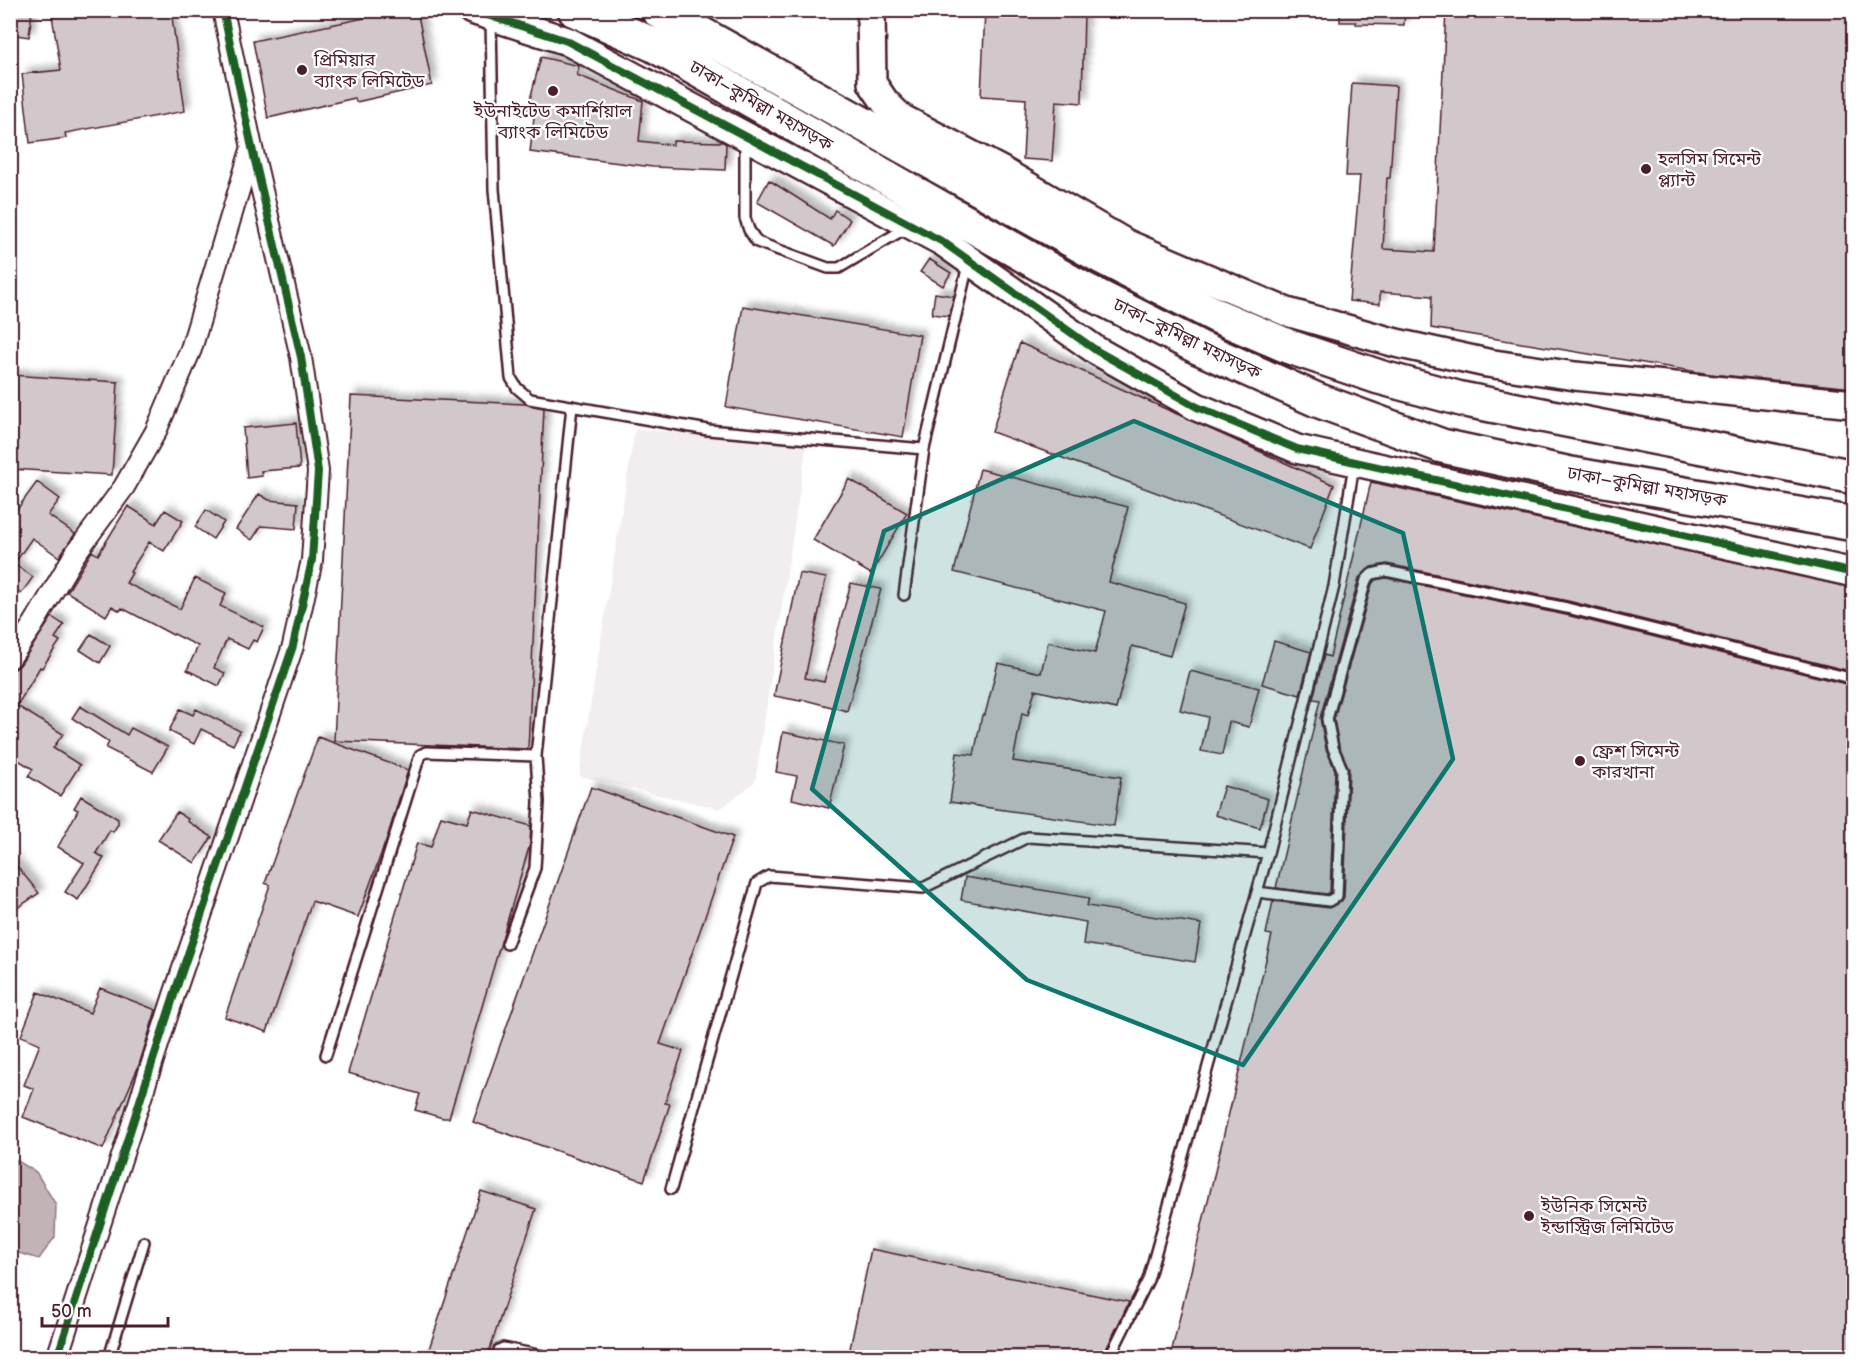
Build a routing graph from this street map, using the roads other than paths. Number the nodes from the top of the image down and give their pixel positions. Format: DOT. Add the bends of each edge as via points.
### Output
graph roads {
  1 [pos="223,10"];
  2 [pos="575,10"];
  3 [pos="658,10"];
  4 [pos="871,10"];
  5 [pos="481,13"];
  6 [pos="745,136"];
  7 [pos="252,147"];
  8 [pos="911,225"];
  9 [pos="969,261"];
  10 [pos="1854,404"];
  11 [pos="572,406"];
  12 [pos="924,449"];
  13 [pos="1354,462"];
  14 [pos="1854,477"];
  15 [pos="1854,524"];
  16 [pos="1854,573"];
  17 [pos="904,595"];
  18 [pos="10,658"];
  19 [pos="1854,679"];
  20 [pos="536,756"];
  21 [pos="1268,854"];
  22 [pos="1257,891"];
  23 [pos="507,944"];
  24 [pos="326,1054"];
  25 [pos="671,1189"];
  26 [pos="144,1242"];
  27 [pos="57,1358"];
  28 [pos="109,1358"];
  29 [pos="497,1358"];
  30 [pos="554,1358"];
  31 [pos="1109,1358"];
  1 -- 7 [label="street"];
  2 -- 15 [label="highway, ঢাকা–কুমিল্লা মহাসড়ক" via="654,45 1085,290 1200,348 1317,400 1442,446 1571,474"];
  3 -- 14 [label="highway, ঢাকা–কুমিল্লা মহাসড়ক" via="1102,257 1217,316 1290,347 1461,399"];
  4 -- 10 [label="street" via="872,82 901,118 1127,244 1287,312 1396,344 1487,363 1575,376"];
  5 -- 6 [label="street" via="567,41"];
  5 -- 11 [label="lane" via="511,378 530,399"];
  6 -- 8 [label="street"];
  6 -- 8 [label="lane" via="745,218 757,242 828,268 839,268"];
  7 -- 18 [label="street" via="191,349 156,431 124,487 75,554"];
  7 -- 27 [label="street" via="301,357 318,471 312,560 293,646 175,992"];
  8 -- 9 [label="street"];
  9 -- 12 [label="lane"];
  9 -- 13 [label="street" via="1097,351 1197,407 1297,449"];
  11 -- 12 [label="lane" via="708,430"];
  11 -- 20 [label="lane"];
  12 -- 17 [label="lane"];
  13 -- 16 [label="street"];
  13 -- 21 [label="lane" via="1334,586"];
  19 -- 22 [label="lane" via="1567,608 1386,571 1372,574 1366,580 1327,719 1342,769 1337,896 1329,901"];
  20 -- 23 [label="lane" via="539,802 535,868"];
  20 -- 24 [label="lane" via="426,752 420,755"];
  21 -- 22 [label="lane"];
  21 -- 25 [label="lane" via="1028,837 923,888 769,876 757,883"];
  22 -- 31 [label="lane" via="1148,1280"];
  26 -- 28 [label="lane"];
  29 -- 30 [label="lane" via="503,1348"];
}
